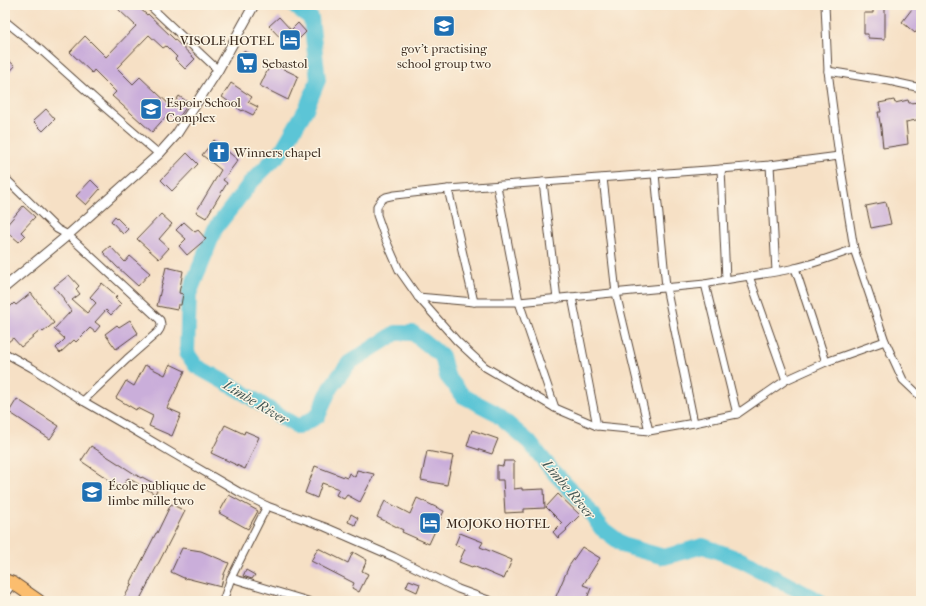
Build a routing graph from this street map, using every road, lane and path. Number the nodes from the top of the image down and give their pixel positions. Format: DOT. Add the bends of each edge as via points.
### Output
graph roads {
  1 [pos="149,5"];
  2 [pos="254,5"];
  3 [pos="826,5"];
  4 [pos="5,21"];
  5 [pos="218,70"];
  6 [pos="828,71"];
  7 [pos="921,88"];
  8 [pos="159,154"];
  9 [pos="839,156"];
  10 [pos="770,165"];
  11 [pos="721,169"];
  12 [pos="656,174"];
  13 [pos="5,178"];
  14 [pos="603,178"];
  15 [pos="543,182"];
  16 [pos="497,186"];
  17 [pos="448,189"];
  18 [pos="68,235"];
  19 [pos="854,249"];
  20 [pos="795,268"];
  21 [pos="776,271"];
  22 [pos="749,276"];
  23 [pos="726,279"];
  24 [pos="705,284"];
  25 [pos="666,287"];
  26 [pos="5,288"];
  27 [pos="616,293"];
  28 [pos="418,297"];
  29 [pos="572,297"];
  30 [pos="557,299"];
  31 [pos="474,302"];
  32 [pos="519,302"];
  33 [pos="885,341"];
  34 [pos="5,353"];
  35 [pos="826,362"];
  36 [pos="786,380"];
  37 [pos="921,397"];
  38 [pos="83,401"];
  39 [pos="555,408"];
  40 [pos="737,414"];
  41 [pos="694,424"];
  42 [pos="597,426"];
  43 [pos="649,431"];
  44 [pos="266,506"];
  45 [pos="231,578"];
  46 [pos="9,582"];
  47 [pos="5,594"];
  48 [pos="39,601"];
  49 [pos="223,601"];
  50 [pos="308,601"];
  51 [pos="491,601"];
  1 -- 5 [label="street"];
  2 -- 5 [label="street"];
  3 -- 6 [label="street"];
  4 -- 8 [label="street"];
  5 -- 8 [label="street" via="176,135"];
  6 -- 7 [label="street"];
  6 -- 9 [label="street"];
  8 -- 18 [label="street"];
  9 -- 10 [label="street"];
  9 -- 19 [label="street"];
  10 -- 11 [label="street"];
  10 -- 21 [label="street"];
  11 -- 12 [label="street"];
  11 -- 23 [label="street"];
  12 -- 14 [label="street"];
  12 -- 25 [label="street"];
  13 -- 18 [label="street" via="57,229"];
  14 -- 15 [label="street"];
  14 -- 27 [label="street"];
  15 -- 16 [label="street"];
  15 -- 30 [label="street"];
  16 -- 17 [label="street"];
  16 -- 32 [label="street"];
  17 -- 28 [label="street" via="386,197 377,206 385,238 399,270"];
  17 -- 31 [label="street"];
  18 -- 26 [label="street"];
  18 -- 38 [label="street" via="160,320 162,325 158,332"];
  19 -- 20 [label="street"];
  19 -- 33 [label="street"];
  20 -- 21 [label="street"];
  20 -- 35 [label="street"];
  21 -- 22 [label="street"];
  22 -- 23 [label="street"];
  22 -- 36 [label="street"];
  23 -- 24 [label="street"];
  24 -- 25 [label="street"];
  24 -- 40 [label="street"];
  25 -- 27 [label="street"];
  25 -- 41 [label="street"];
  27 -- 29 [label="street"];
  27 -- 43 [label="street"];
  28 -- 31 [label="street"];
  28 -- 39 [label="street" via="457,341 485,367"];
  29 -- 30 [label="street"];
  29 -- 42 [label="street"];
  30 -- 32 [label="street"];
  31 -- 32 [label="street"];
  32 -- 39 [label="street"];
  33 -- 35 [label="street"];
  33 -- 37 [label="street" via="903,380"];
  34 -- 38 [label="street"];
  35 -- 36 [label="street"];
  36 -- 40 [label="street"];
  38 -- 44 [label="street"];
  39 -- 42 [label="street"];
  40 -- 41 [label="street"];
  41 -- 43 [label="street"];
  42 -- 43 [label="street"];
  44 -- 45 [label="street"];
  44 -- 51 [label="street" via="325,527 458,589"];
  45 -- 49 [label="street"];
  45 -- 50 [label="street"];
  46 -- 47 [label="street"];
  46 -- 48 [label="highway"];
}
